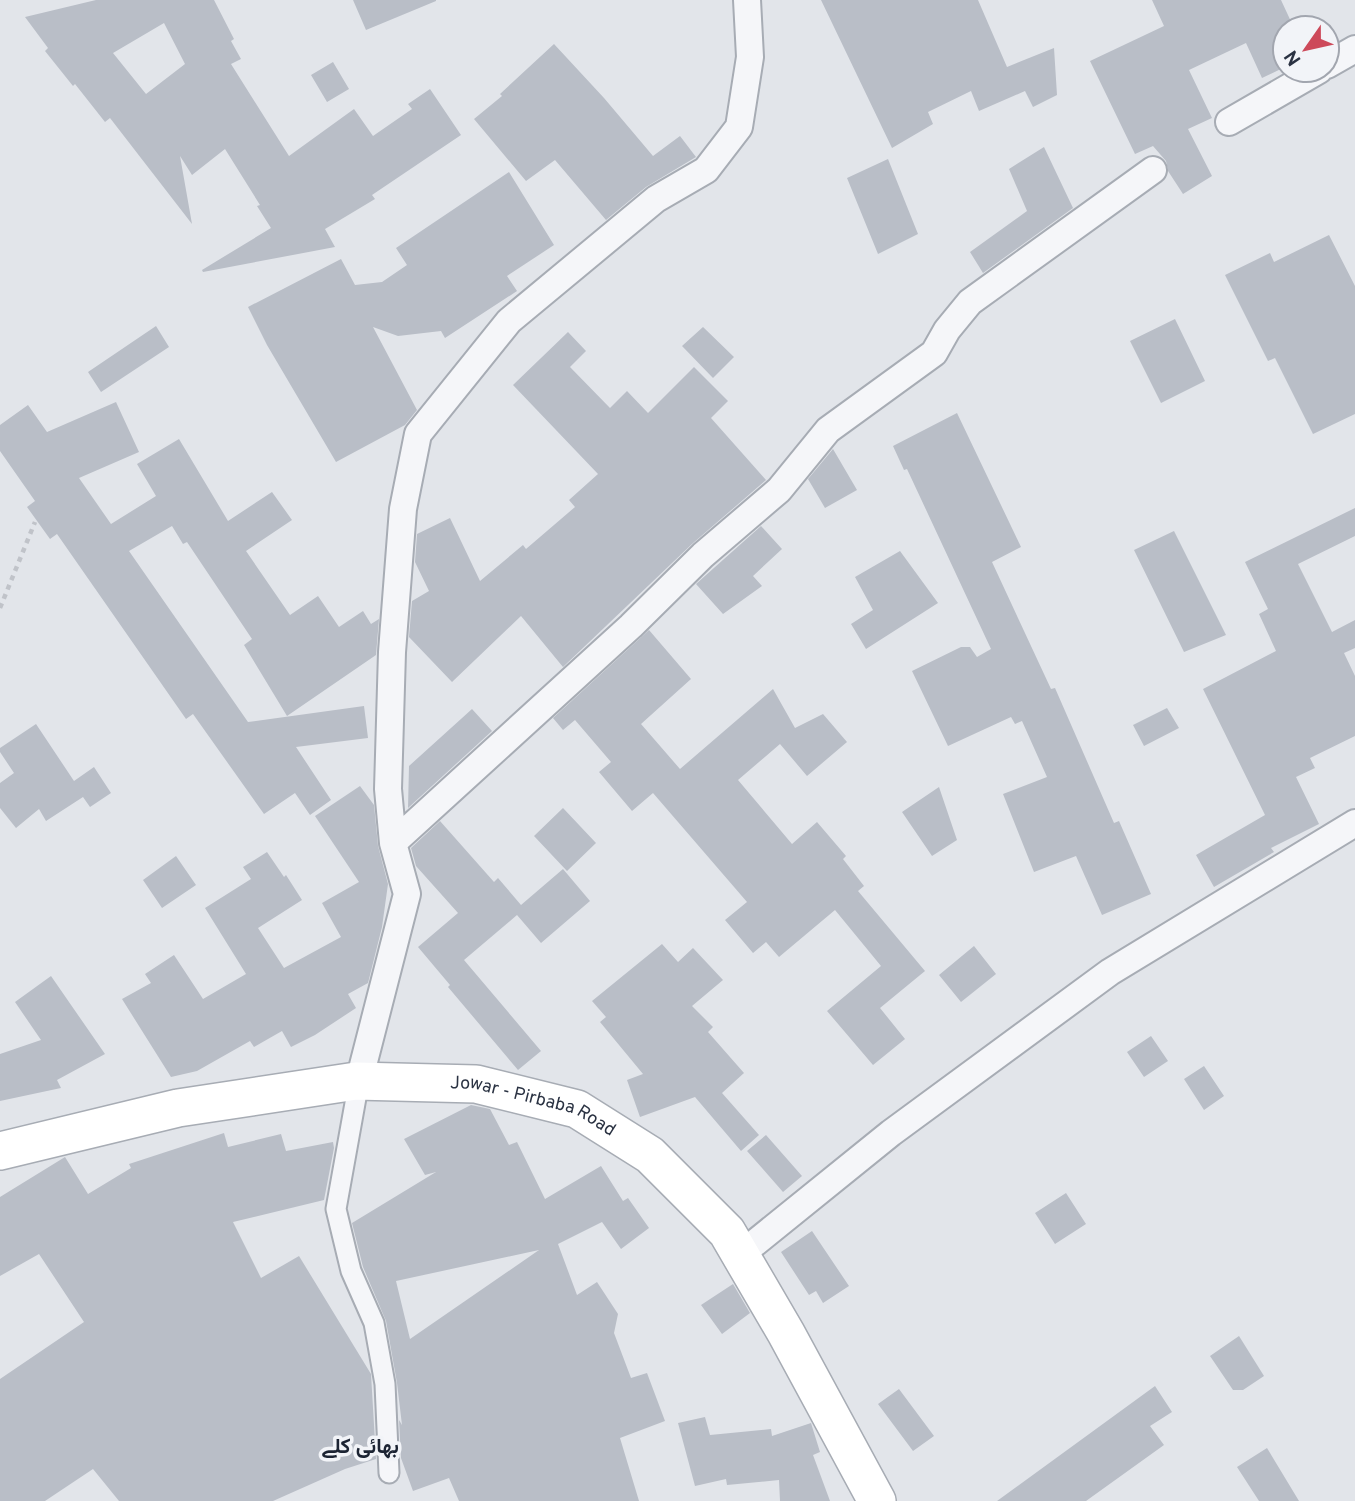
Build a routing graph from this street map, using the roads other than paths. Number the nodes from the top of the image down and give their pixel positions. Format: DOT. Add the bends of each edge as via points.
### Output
graph roads {
  1 [pos="747,0"];
  2 [pos="1295,84"];
  3 [pos="1229,122"];
  4 [pos="1153,170"];
  5 [pos="1355,823"];
  6 [pos="393,843"];
  7 [pos="359,1081"];
  8 [pos="0,1151"];
  9 [pos="740,1255"];
  10 [pos="388,1473"];
  11 [pos="877,1501"];
  1 -- 6 [label="street" via="750,57 739,127 706,170 656,199 509,321 418,434 403,509 392,652 388,789"];
  2 -- 3 [label="street"];
  4 -- 6 [label="street" via="970,302 934,353 828,430 779,490"];
  5 -- 9 [label="street" via="1110,972 891,1133"];
  6 -- 7 [label="street" via="407,894"];
  7 -- 8 [label="main road, Jowar - Pirbaba Road" via="178,1108"];
  7 -- 9 [label="main road, Jowar - Pirbaba Road" via="476,1084 577,1109 650,1155 727,1232"];
  7 -- 10 [label="street" via="337,1209 351,1271 374,1323 385,1384"];
  9 -- 11 [label="main road, Jowar - Pirbaba Road"];
}
